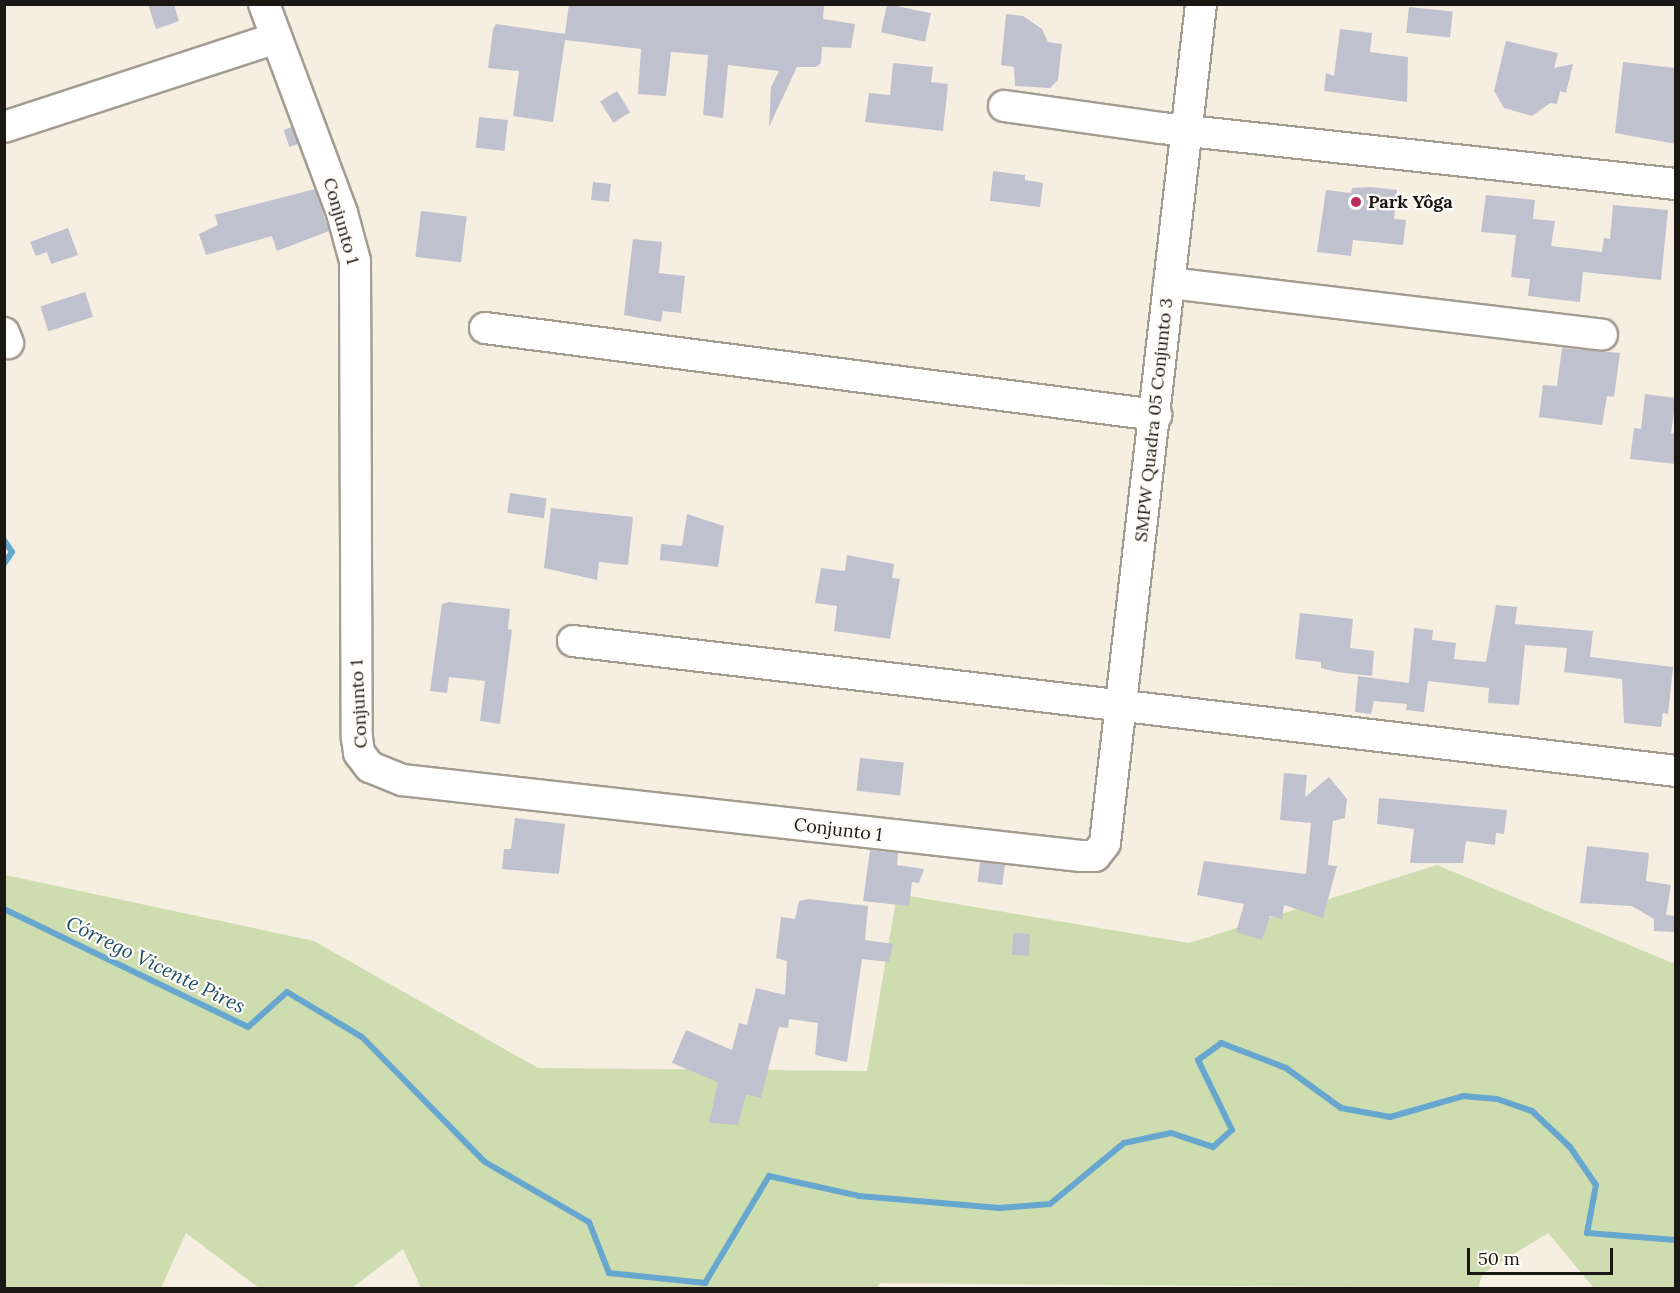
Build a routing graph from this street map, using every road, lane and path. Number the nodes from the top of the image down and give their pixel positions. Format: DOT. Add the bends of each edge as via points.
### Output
graph roads {
  1 [pos="264,4"];
  2 [pos="1201,4"];
  3 [pos="276,38"];
  4 [pos="1004,106"];
  5 [pos="4,127"];
  6 [pos="1186,128"];
  7 [pos="1676,184"];
  8 [pos="1169,283"];
  9 [pos="485,328"];
  10 [pos="1602,335"];
  11 [pos="1156,415"];
  12 [pos="573,641"];
  13 [pos="1119,705"];
  14 [pos="1676,771"];
  15 [pos="1106,835"];
  1 -- 3 [label="street, Conjunto 1"];
  2 -- 6 [label="street, SMPW Quadra 05 Conjunto 3"];
  3 -- 5 [label="street"];
  3 -- 15 [label="street, Conjunto 1" via="342,213 355,261 357,738 359,753 370,767 402,780 1081,856 1099,853"];
  4 -- 6 [label="street"];
  6 -- 7 [label="street"];
  6 -- 8 [label="street, SMPW Quadra 05 Conjunto 3"];
  8 -- 10 [label="street"];
  8 -- 11 [label="street, SMPW Quadra 05 Conjunto 3"];
  9 -- 11 [label="street"];
  11 -- 13 [label="street, SMPW Quadra 05 Conjunto 3"];
  12 -- 13 [label="street"];
  13 -- 14 [label="street"];
  13 -- 15 [label="street, SMPW Quadra 05 Conjunto 3"];
}
